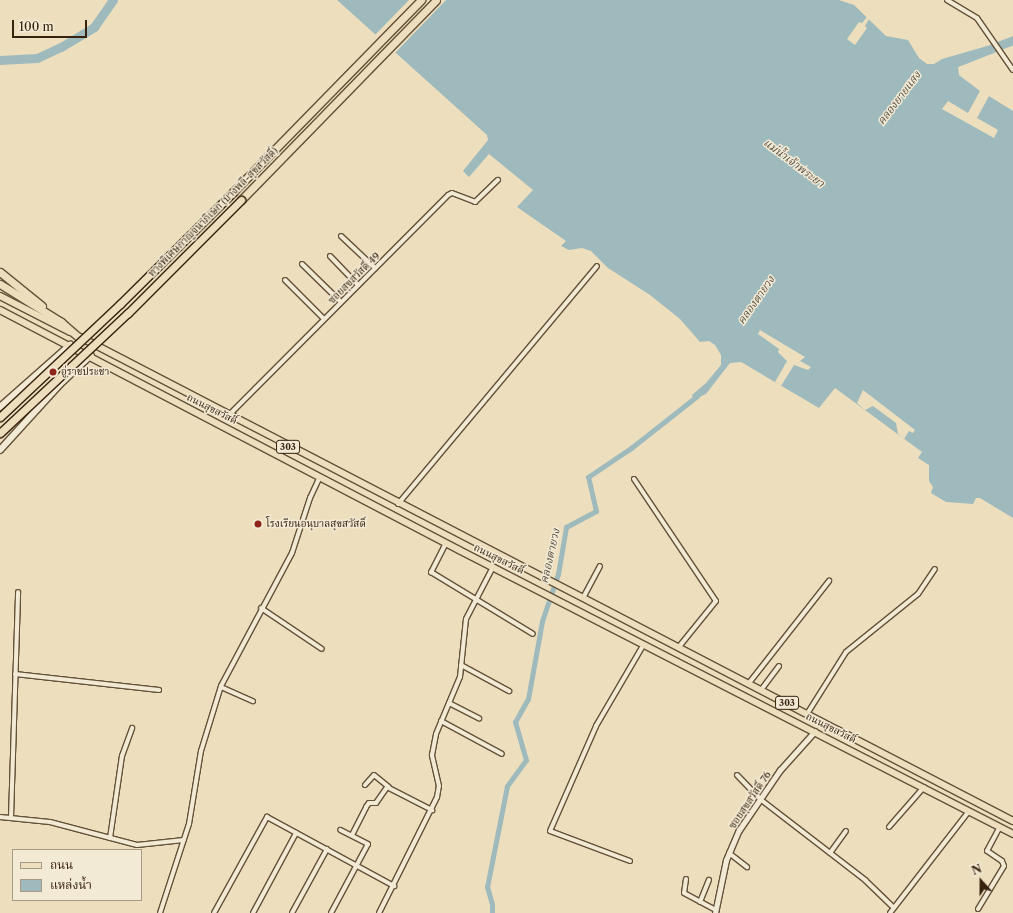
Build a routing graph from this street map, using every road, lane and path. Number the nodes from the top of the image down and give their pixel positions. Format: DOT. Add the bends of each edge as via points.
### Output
graph roads {
  1 [pos="421,0"];
  2 [pos="436,0"];
  3 [pos="947,0"];
  4 [pos="1013,70"];
  5 [pos="498,180"];
  6 [pos="341,236"];
  7 [pos="330,256"];
  8 [pos="302,264"];
  9 [pos="597,266"];
  10 [pos="375,268"];
  11 [pos="0,272"];
  12 [pos="285,280"];
  13 [pos="0,284"];
  14 [pos="358,285"];
  15 [pos="0,296"];
  16 [pos="341,302"];
  17 [pos="0,310"];
  18 [pos="324,319"];
  19 [pos="61,322"];
  20 [pos="78,336"];
  21 [pos="70,345"];
  22 [pos="91,355"];
  23 [pos="0,407"];
  24 [pos="228,415"];
  25 [pos="0,417"];
  26 [pos="0,433"];
  27 [pos="0,450"];
  28 [pos="320,477"];
  29 [pos="634,479"];
  30 [pos="398,504"];
  31 [pos="446,543"];
  32 [pos="499,556"];
  33 [pos="600,566"];
  34 [pos="493,567"];
  35 [pos="935,569"];
  36 [pos="830,580"];
  37 [pos="18,592"];
  38 [pos="582,598"];
  39 [pos="476,600"];
  40 [pos="261,608"];
  41 [pos="533,634"];
  42 [pos="644,644"];
  43 [pos="322,648"];
  44 [pos="678,648"];
  45 [pos="462,665"];
  46 [pos="779,666"];
  47 [pos="15,674"];
  48 [pos="749,683"];
  49 [pos="221,687"];
  50 [pos="159,690"];
  51 [pos="761,690"];
  52 [pos="509,692"];
  53 [pos="253,701"];
  54 [pos="449,703"];
  55 [pos="807,714"];
  56 [pos="478,718"];
  57 [pos="441,721"];
  58 [pos="132,728"];
  59 [pos="815,731"];
  60 [pos="502,754"];
  61 [pos="737,775"];
  62 [pos="365,785"];
  63 [pos="924,787"];
  64 [pos="389,788"];
  65 [pos="760,799"];
  66 [pos="432,810"];
  67 [pos="969,811"];
  68 [pos="0,817"];
  69 [pos="11,818"];
  70 [pos="1013,821"];
  71 [pos="889,827"];
  72 [pos="1000,827"];
  73 [pos="340,830"];
  74 [pos="846,831"];
  75 [pos="296,833"];
  76 [pos="1013,834"];
  77 [pos="352,835"];
  78 [pos="110,838"];
  79 [pos="184,840"];
  80 [pos="327,849"];
  81 [pos="729,853"];
  82 [pos="830,853"];
  83 [pos="630,861"];
  84 [pos="357,865"];
  85 [pos="747,867"];
  86 [pos="686,879"];
  87 [pos="709,880"];
  88 [pos="394,886"];
  89 [pos="700,902"];
  90 [pos="894,908"];
  91 [pos="978,909"];
  92 [pos="716,911"];
  93 [pos="160,913"];
  94 [pos="214,913"];
  95 [pos="253,913"];
  96 [pos="292,913"];
  97 [pos="331,913"];
  98 [pos="379,913"];
  99 [pos="890,913"];
  1 -- 25 [label="highway, ทางพิเศษกาญจนาภิเษก (บางพลี-สุขสวัสดิ์), bridge" via="205,220"];
  2 -- 26 [label="highway, ทางพิเศษกาญจนาภิเษก (บางพลี-สุขสวัสดิ์), bridge" via="134,307"];
  3 -- 4 [label="street" via="977,18"];
  5 -- 10 [label="street, ซอยสุขสวัสดิ์ 49" via="475,202 452,193 448,195"];
  6 -- 10 [label="street"];
  7 -- 14 [label="street"];
  8 -- 16 [label="street"];
  9 -- 30 [label="street"];
  10 -- 14 [label="street, ซอยสุขสวัสดิ์ 49"];
  11 -- 19 [label="highway"];
  12 -- 18 [label="street"];
  13 -- 19 [label="highway"];
  14 -- 16 [label="street, ซอยสุขสวัสดิ์ 49"];
  15 -- 20 [label="main road, ถนนสุขสวัสดิ์ / 303"];
  16 -- 18 [label="street, ซอยสุขสวัสดิ์ 49"];
  17 -- 21 [label="main road, ถนนสุขสวัสดิ์ / 303"];
  18 -- 24 [label="street, ซอยสุขสวัสดิ์ 49"];
  19 -- 20 [label="highway"];
  20 -- 21 [label="main road"];
  20 -- 24 [label="main road, ถนนสุขสวัสดิ์ / 303"];
  21 -- 22 [label="main road, ถนนสุขสวัสดิ์ / 303"];
  21 -- 23 [label="main road"];
  22 -- 27 [label="main road" via="60,384"];
  22 -- 28 [label="main road, ถนนสุขสวัสดิ์ / 303"];
  24 -- 30 [label="main road, ถนนสุขสวัสดิ์ / 303"];
  28 -- 31 [label="main road, ถนนสุขสวัสดิ์ / 303"];
  28 -- 40 [label="street" via="310,498 292,553"];
  29 -- 44 [label="street" via="716,601"];
  30 -- 32 [label="main road, ถนนสุขสวัสดิ์ / 303"];
  31 -- 34 [label="main road, ถนนสุขสวัสดิ์ / 303"];
  31 -- 39 [label="street" via="431,572"];
  32 -- 34 [label="main road"];
  32 -- 38 [label="main road, ถนนสุขสวัสดิ์ / 303"];
  33 -- 38 [label="street"];
  34 -- 39 [label="street"];
  34 -- 42 [label="main road, ถนนสุขสวัสดิ์ / 303"];
  35 -- 55 [label="street" via="918,594 846,652"];
  36 -- 48 [label="street"];
  37 -- 47 [label="street"];
  38 -- 44 [label="main road, ถนนสุขสวัสดิ์ / 303"];
  39 -- 41 [label="street"];
  39 -- 45 [label="street" via="464,624"];
  40 -- 43 [label="street"];
  40 -- 49 [label="street"];
  42 -- 59 [label="main road, ถนนสุขสวัสดิ์ / 303"];
  42 -- 83 [label="street" via="596,726 550,831"];
  44 -- 48 [label="main road, ถนนสุขสวัสดิ์ / 303"];
  45 -- 52 [label="street"];
  45 -- 54 [label="street"];
  46 -- 51 [label="street"];
  47 -- 50 [label="street"];
  47 -- 69 [label="street"];
  48 -- 51 [label="main road, ถนนสุขสวัสดิ์ / 303"];
  49 -- 53 [label="street"];
  49 -- 79 [label="street" via="201,751"];
  51 -- 55 [label="main road, ถนนสุขสวัสดิ์ / 303"];
  54 -- 56 [label="street"];
  54 -- 57 [label="street"];
  55 -- 70 [label="main road, ถนนสุขสวัสดิ์ / 303"];
  57 -- 60 [label="street"];
  57 -- 66 [label="street" via="433,745 433,763 440,786"];
  58 -- 78 [label="street" via="122,756"];
  59 -- 63 [label="main road, ถนนสุขสวัสดิ์ / 303"];
  59 -- 65 [label="street, ซอยสุขสวัสดิ์ 76" via="780,770"];
  61 -- 65 [label="street"];
  62 -- 64 [label="street" via="374,775"];
  63 -- 67 [label="main road, ถนนสุขสวัสดิ์ / 303"];
  63 -- 71 [label="street"];
  64 -- 66 [label="street"];
  64 -- 77 [label="street" via="386,788 376,803 369,803"];
  65 -- 81 [label="street, ซอยสุขสวัสดิ์ 76" via="739,830"];
  65 -- 82 [label="street"];
  66 -- 88 [label="street"];
  67 -- 72 [label="main road, ถนนสุขสวัสดิ์ / 303"];
  67 -- 90 [label="street"];
  68 -- 69 [label="street"];
  69 -- 78 [label="street" via="50,822"];
  72 -- 76 [label="main road, ถนนสุขสวัสดิ์ / 303"];
  72 -- 91 [label="street" via="987,851 1002,861 1004,866"];
  73 -- 77 [label="street"];
  74 -- 82 [label="street"];
  75 -- 80 [label="street"];
  75 -- 94 [label="street" via="267,817"];
  75 -- 95 [label="street"];
  77 -- 84 [label="street" via="368,844"];
  78 -- 79 [label="street" via="137,845"];
  79 -- 93 [label="street"];
  80 -- 84 [label="street"];
  80 -- 96 [label="street"];
  81 -- 85 [label="street"];
  81 -- 92 [label="street, ซอยสุขสวัสดิ์ 76"];
  82 -- 90 [label="street" via="865,880"];
  84 -- 88 [label="street"];
  84 -- 97 [label="street"];
  86 -- 89 [label="street" via="684,893"];
  87 -- 89 [label="street"];
  88 -- 98 [label="street"];
  89 -- 92 [label="street"];
  90 -- 99 [label="street"];
}
